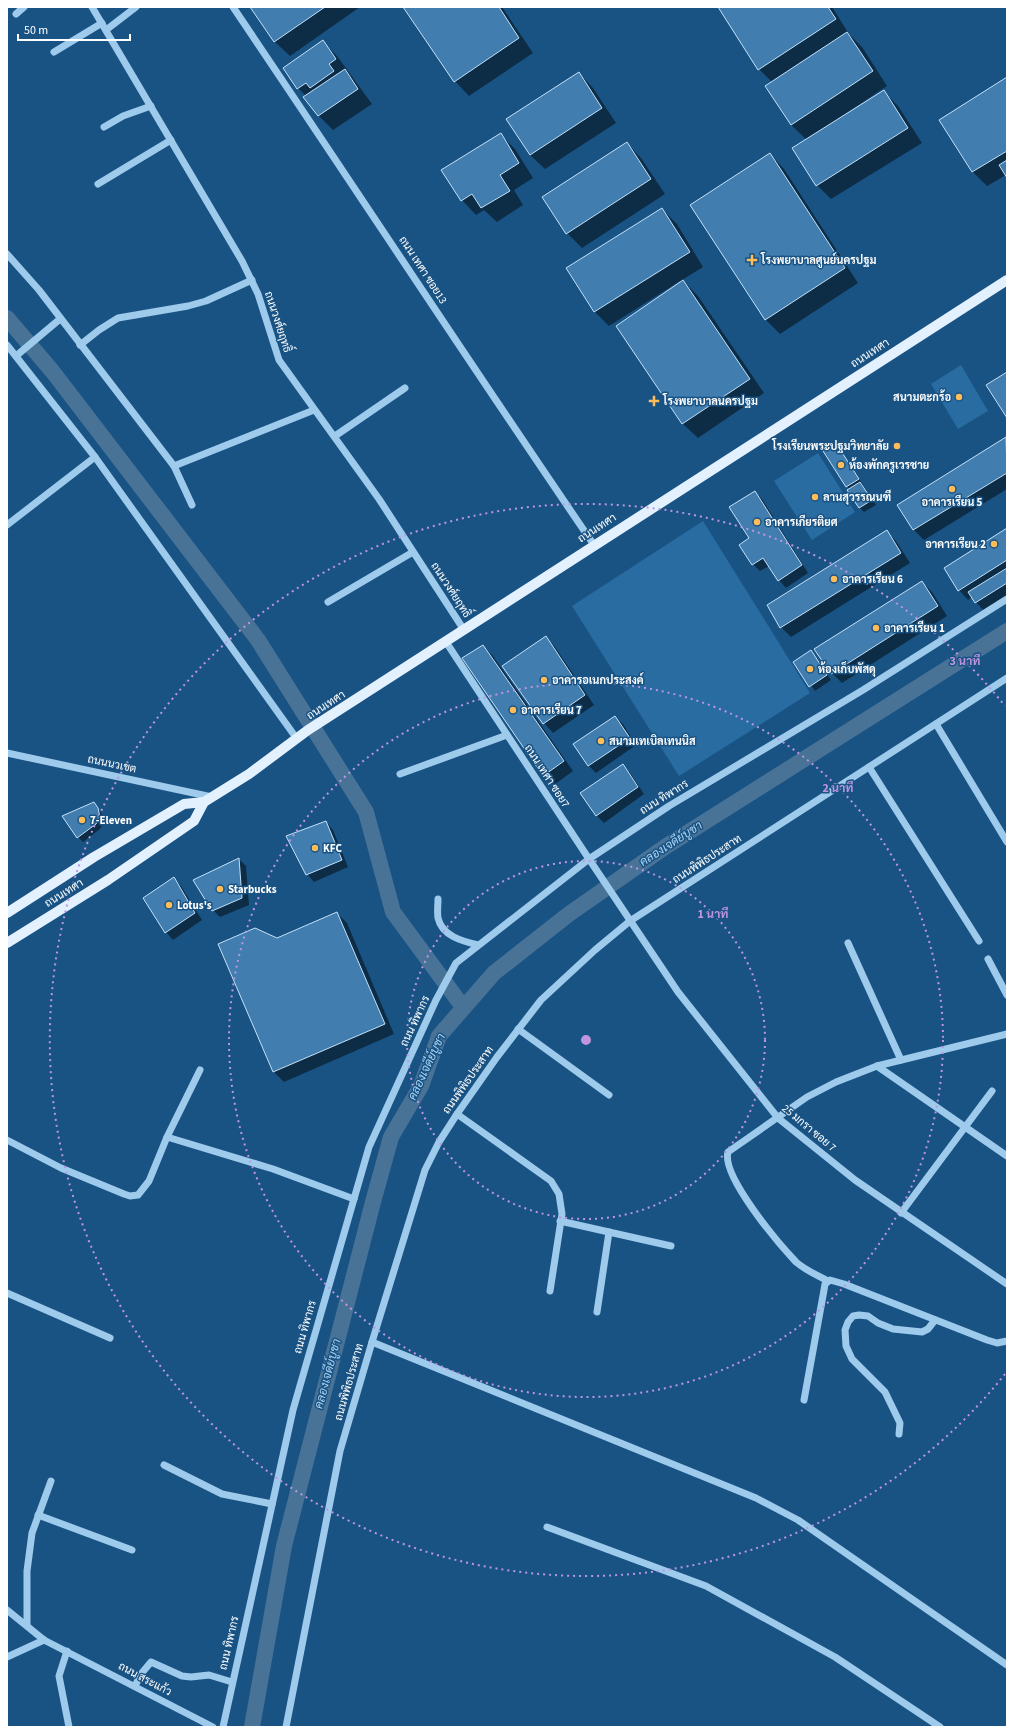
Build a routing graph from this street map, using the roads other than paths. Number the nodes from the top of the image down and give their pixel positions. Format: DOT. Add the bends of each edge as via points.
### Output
graph roads {
  1 [pos="24,7"];
  2 [pos="92,7"];
  3 [pos="136,7"];
  4 [pos="234,7"];
  5 [pos="16,14"];
  6 [pos="102,23"];
  7 [pos="106,30"];
  8 [pos="54,52"];
  9 [pos="151,106"];
  10 [pos="104,127"];
  11 [pos="171,140"];
  12 [pos="98,184"];
  13 [pos="7,254"];
  14 [pos="252,280"];
  15 [pos="1007,280"];
  16 [pos="60,319"];
  17 [pos="80,344"];
  18 [pos="7,345"];
  19 [pos="18,355"];
  20 [pos="406,388"];
  21 [pos="314,410"];
  22 [pos="335,436"];
  23 [pos="95,457"];
  24 [pos="174,466"];
  25 [pos="192,505"];
  26 [pos="7,525"];
  27 [pos="594,545"];
  28 [pos="413,552"];
  29 [pos="1007,599"];
  30 [pos="328,602"];
  31 [pos="464,630"];
  32 [pos="446,642"];
  33 [pos="1007,678"];
  34 [pos="936,724"];
  35 [pos="507,735"];
  36 [pos="297,739"];
  37 [pos="7,753"];
  38 [pos="869,767"];
  39 [pos="400,774"];
  40 [pos="208,800"];
  41 [pos="1007,842"];
  42 [pos="589,859"];
  43 [pos="438,899"];
  44 [pos="7,913"];
  45 [pos="630,921"];
  46 [pos="979,941"];
  47 [pos="7,943"];
  48 [pos="848,943"];
  49 [pos="478,945"];
  50 [pos="988,959"];
  51 [pos="1007,996"];
  52 [pos="518,1029"];
  53 [pos="1007,1034"];
  54 [pos="901,1060"];
  55 [pos="877,1066"];
  56 [pos="200,1070"];
  57 [pos="992,1091"];
  58 [pos="609,1095"];
  59 [pos="457,1114"];
  60 [pos="778,1118"];
  61 [pos="965,1127"];
  62 [pos="166,1137"];
  63 [pos="7,1140"];
  64 [pos="1007,1156"];
  65 [pos="354,1199"];
  66 [pos="901,1213"];
  67 [pos="560,1221"];
  68 [pos="609,1232"];
  69 [pos="672,1246"];
  70 [pos="828,1281"];
  71 [pos="1007,1284"];
  72 [pos="550,1291"];
  73 [pos="7,1293"];
  74 [pos="597,1312"];
  75 [pos="935,1320"];
  76 [pos="110,1338"];
  77 [pos="1007,1341"];
  78 [pos="372,1342"];
  79 [pos="804,1400"];
  80 [pos="899,1434"];
  81 [pos="164,1465"];
  82 [pos="51,1481"];
  83 [pos="272,1504"];
  84 [pos="38,1515"];
  85 [pos="547,1528"];
  86 [pos="132,1550"];
  87 [pos="7,1610"];
  88 [pos="27,1625"];
  89 [pos="44,1640"];
  90 [pos="67,1651"];
  91 [pos="7,1657"];
  92 [pos="1007,1665"];
  93 [pos="232,1682"];
  94 [pos="134,1686"];
  95 [pos="69,1727"];
  96 [pos="213,1727"];
  97 [pos="223,1727"];
  98 [pos="286,1727"];
  99 [pos="940,1727"];
  1 -- 5 [label="street"];
  2 -- 6 [label="street, ถนนวงศ์ยฤทธิ์"];
  3 -- 7 [label="street"];
  4 -- 27 [label="street, ถนน เทศา ซอย13"];
  6 -- 7 [label="street, ถนนวงศ์ยฤทธิ์"];
  6 -- 8 [label="street"];
  7 -- 9 [label="street, ถนนวงศ์ยฤทธิ์"];
  9 -- 10 [label="street" via="123,116"];
  9 -- 11 [label="street, ถนนวงศ์ยฤทธิ์"];
  11 -- 12 [label="street"];
  11 -- 14 [label="street, ถนนวงศ์ยฤทธิ์"];
  13 -- 16 [label="street" via="39,290"];
  14 -- 17 [label="street" via="206,301 118,318"];
  14 -- 21 [label="street, ถนนวงศ์ยฤทธิ์" via="279,360"];
  15 -- 27 [label="main road, ถนนเทศา"];
  16 -- 17 [label="street"];
  16 -- 19 [label="street"];
  17 -- 24 [label="street"];
  18 -- 19 [label="street"];
  19 -- 23 [label="street"];
  20 -- 22 [label="street"];
  21 -- 22 [label="street, ถนนวงศ์ยฤทธิ์"];
  21 -- 24 [label="street"];
  22 -- 28 [label="street, ถนนวงศ์ยฤทธิ์"];
  23 -- 26 [label="street"];
  23 -- 36 [label="street"];
  24 -- 25 [label="street"];
  27 -- 31 [label="main road, ถนนเทศา"];
  28 -- 30 [label="street"];
  28 -- 31 [label="street, ถนนวงศ์ยฤทธิ์"];
  29 -- 42 [label="street, ถนน ทิพากร" via="863,690 669,806"];
  31 -- 32 [label="main road, ถนนเทศา"];
  32 -- 35 [label="street, ถนน เทศา ซอย7"];
  32 -- 36 [label="main road, ถนนเทศา"];
  33 -- 34 [label="street, ถนนพิพิธประสาท"];
  34 -- 38 [label="street, ถนนพิพิธประสาท"];
  34 -- 41 [label="street"];
  35 -- 39 [label="street"];
  35 -- 42 [label="street, ถนน เทศา ซอย7"];
  36 -- 40 [label="main road, ถนนเทศา"];
  37 -- 40 [label="street, ถนนนวเขต"];
  38 -- 45 [label="street, ถนนพิพิธประสาท"];
  38 -- 46 [label="street"];
  40 -- 44 [label="main road, ถนนเทศา" via="184,804 94,857"];
  40 -- 47 [label="main road, ถนนเทศา" via="194,821 108,880"];
  42 -- 45 [label="street, ถนน เทศา ซอย7"];
  42 -- 49 [label="street, ถนน ทิพากร"];
  43 -- 49 [label="street" via="438,917 444,930 460,941"];
  45 -- 52 [label="street, ถนนพิพิธประสาท" via="541,1000"];
  45 -- 60 [label="street, 25 มกรา ซอย 7" via="678,992"];
  48 -- 54 [label="street"];
  49 -- 65 [label="street, ถนน ทิพากร" via="462,957 452,969 436,1000 369,1147"];
  50 -- 51 [label="street"];
  52 -- 58 [label="street"];
  52 -- 59 [label="street, ถนนพิพิธประสาท"];
  53 -- 54 [label="street"];
  54 -- 55 [label="street"];
  55 -- 60 [label="street" via="807,1097"];
  55 -- 61 [label="street"];
  56 -- 62 [label="street"];
  57 -- 61 [label="street"];
  59 -- 67 [label="street" via="551,1181 559,1194 562,1214"];
  59 -- 78 [label="street, ถนนพิพิธประสาท" via="425,1170"];
  60 -- 66 [label="street, 25 มกรา ซอย 7" via="854,1180"];
  60 -- 70 [label="street" via="728,1152 727,1158 746,1201 796,1262"];
  61 -- 64 [label="street"];
  61 -- 66 [label="street"];
  62 -- 63 [label="street" via="149,1181 138,1195 130,1196 61,1168"];
  62 -- 65 [label="street" via="273,1169"];
  65 -- 83 [label="street, ถนน ทิพากร" via="293,1410"];
  66 -- 71 [label="street, 25 มกรา ซอย 7"];
  67 -- 68 [label="street"];
  67 -- 72 [label="street"];
  68 -- 69 [label="street"];
  68 -- 74 [label="street"];
  70 -- 75 [label="street" via="844,1284"];
  70 -- 79 [label="street" via="824,1290"];
  73 -- 76 [label="street"];
  75 -- 77 [label="street" via="988,1340"];
  75 -- 80 [label="street" via="922,1332 893,1329 868,1316 859,1315 853,1316 845,1330 846,1346 852,1359 885,1392 900,1423"];
  78 -- 92 [label="street" via="756,1498 798,1520"];
  78 -- 98 [label="street, ถนนพิพิธประสาท" via="340,1451"];
  81 -- 83 [label="street" via="222,1494"];
  82 -- 84 [label="street"];
  83 -- 93 [label="street, ถนน ทิพากร"];
  84 -- 86 [label="street"];
  84 -- 88 [label="street" via="32,1533 26,1571"];
  85 -- 99 [label="street" via="706,1586 835,1657"];
  87 -- 88 [label="street, ถนน สระแก้ว"];
  88 -- 89 [label="street, ถนน สระแก้ว"];
  89 -- 90 [label="street, ถนน สระแก้ว"];
  89 -- 91 [label="street"];
  90 -- 94 [label="street, ถนน สระแก้ว"];
  90 -- 95 [label="street" via="59,1676"];
  93 -- 94 [label="street" via="209,1675 182,1676 151,1662"];
  93 -- 97 [label="street, ถนน ทิพากร"];
  94 -- 96 [label="street, ถนน สระแก้ว"];
}
